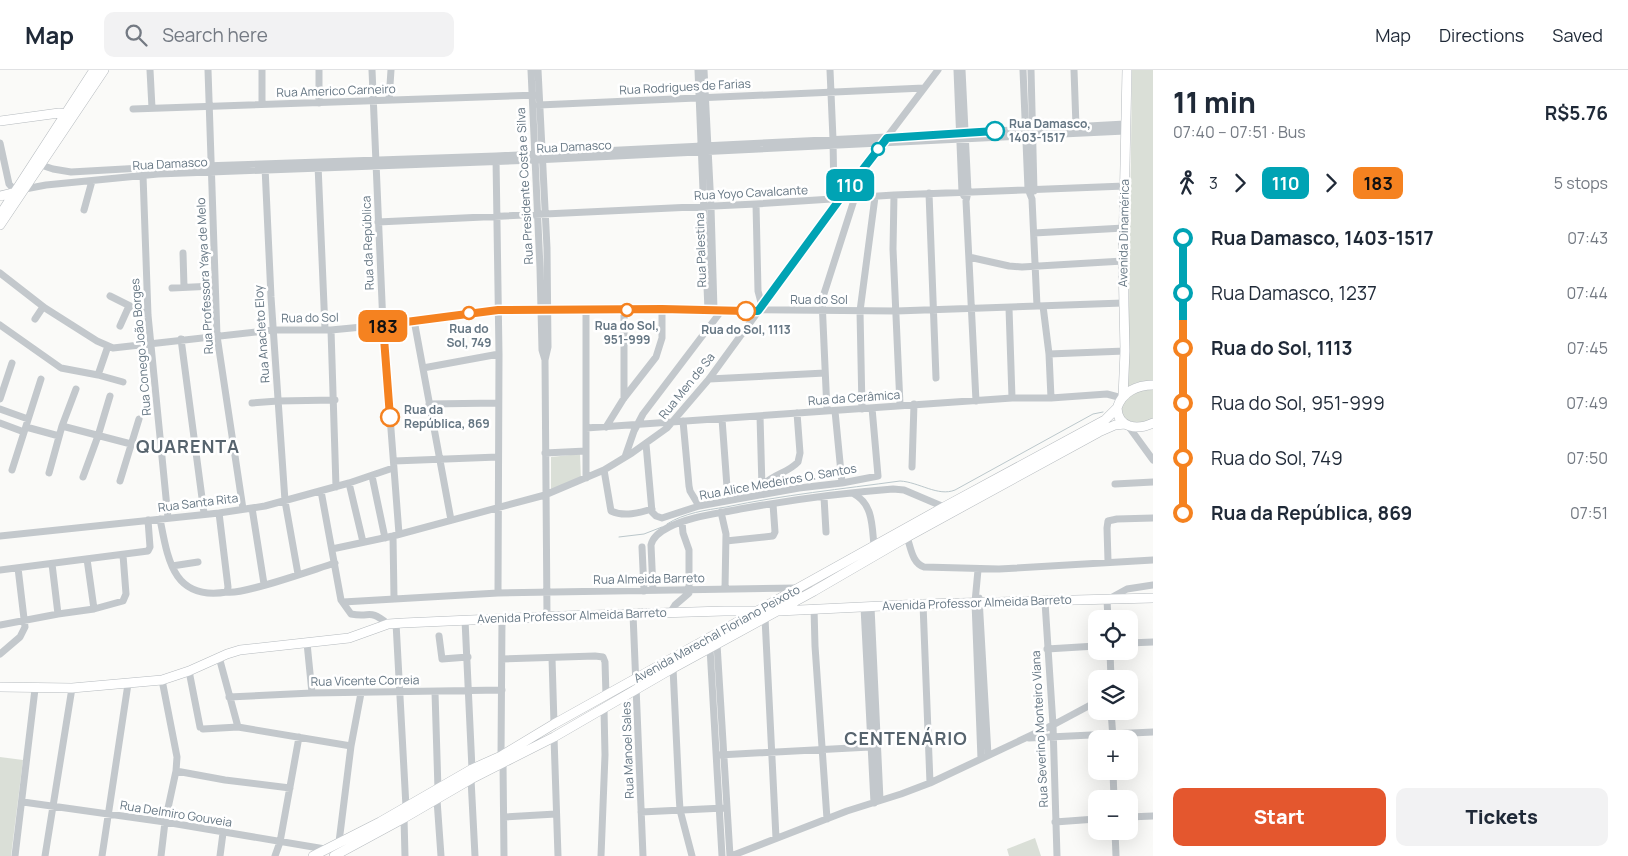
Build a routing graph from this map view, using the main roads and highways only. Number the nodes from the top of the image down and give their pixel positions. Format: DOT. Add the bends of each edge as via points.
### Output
graph roads {
  1 [pos="94,70"];
  2 [pos="104,70"];
  3 [pos="1127,70"];
  4 [pos="68,118"];
  5 [pos="0,121"];
  6 [pos="20,191"];
  7 [pos="0,196"];
  8 [pos="0,215"];
  9 [pos="0,225"];
  10 [pos="1153,385"];
  11 [pos="1122,397"];
  12 [pos="1117,408"];
  13 [pos="1153,423"];
  14 [pos="1127,426"];
  15 [pos="1153,598"];
  16 [pos="758,610"];
  17 [pos="779,611"];
  18 [pos="0,687"];
  19 [pos="502,759"];
  20 [pos="313,856"];
  21 [pos="334,856"];
  1 -- 4 [label="main road"];
  2 -- 4 [label="main road"];
  3 -- 11 [label="main road, Avenida Dinamérica"];
  4 -- 5 [label="main road" via="58,113"];
  4 -- 6 [label="main road"];
  4 -- 6 [label="main road" via="41,165"];
  6 -- 7 [label="main road"];
  6 -- 8 [label="main road"];
  6 -- 9 [label="main road"];
  10 -- 11 [label="main road" via="1134,389"];
  11 -- 12 [label="main road"];
  12 -- 14 [label="main road" via="1119,417"];
  12 -- 16 [label="main road, Avenida Marechal Floriano Peixoto" via="1106,420"];
  13 -- 14 [label="main road, Avenida Marechal Floriano Peixoto"];
  14 -- 17 [label="main road, Avenida Marechal Floriano Peixoto" via="1107,428"];
  15 -- 17 [label="main road, Avenida Professor Almeida Barreto"];
  16 -- 17 [label="main road, Avenida Professor Almeida Barreto"];
  16 -- 18 [label="main road, Avenida Professor Almeida Barreto" via="392,624 350,638 240,650 162,680 72,688"];
  16 -- 19 [label="main road, Avenida Marechal Floriano Peixoto" via="554,724"];
  17 -- 19 [label="main road, Avenida Marechal Floriano Peixoto" via="554,738"];
  19 -- 20 [label="main road, Avenida Marechal Floriano Peixoto" via="472,769"];
  19 -- 21 [label="main road, Avenida Marechal Floriano Peixoto" via="437,800"];
}
